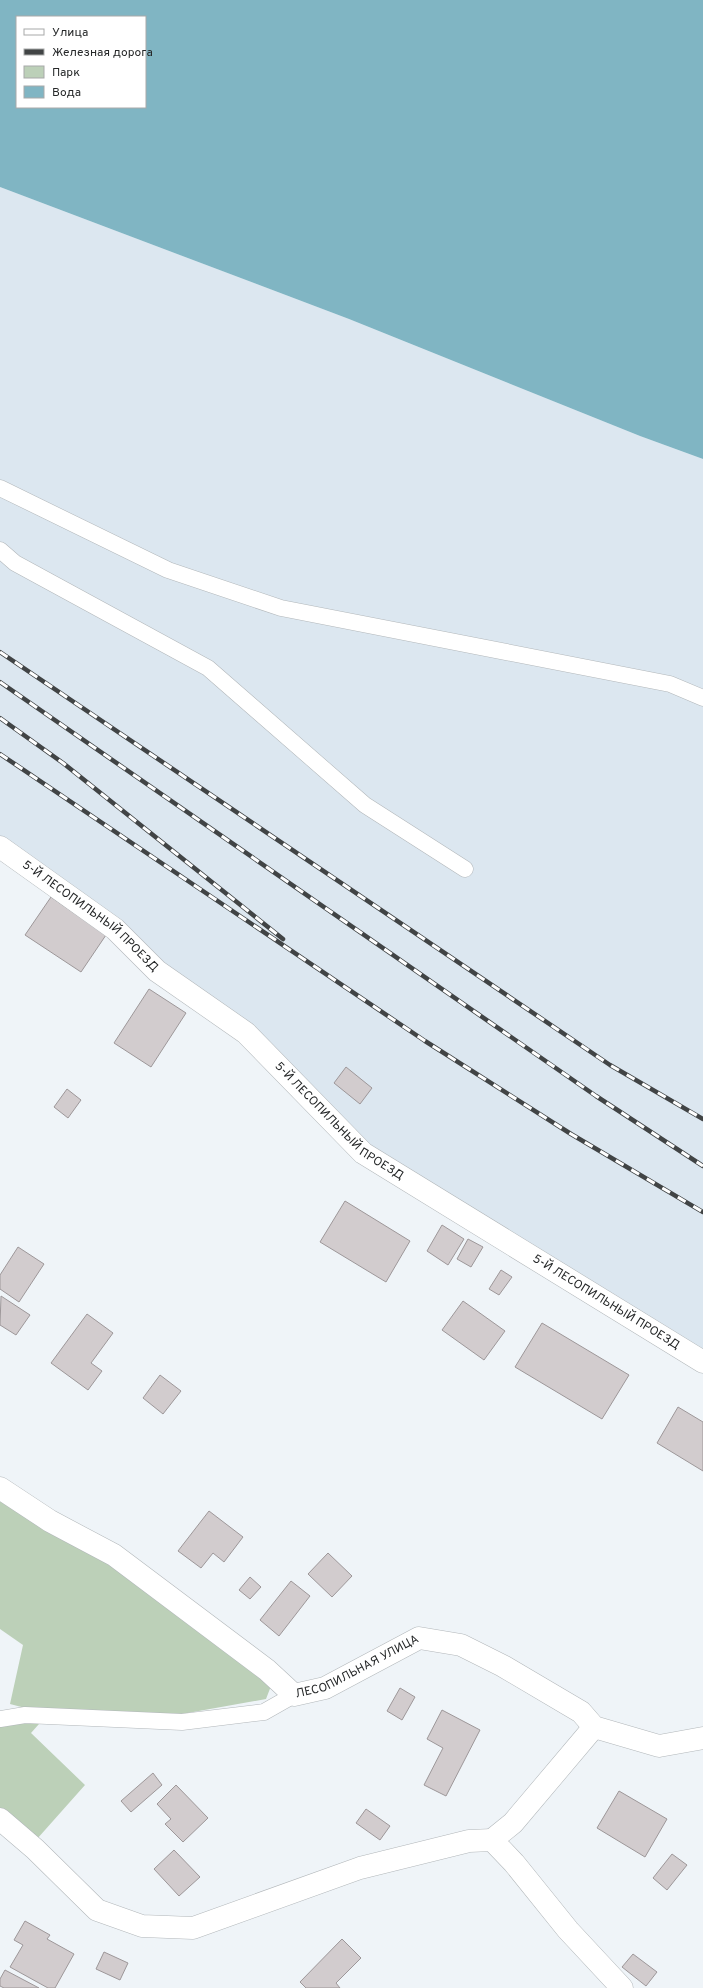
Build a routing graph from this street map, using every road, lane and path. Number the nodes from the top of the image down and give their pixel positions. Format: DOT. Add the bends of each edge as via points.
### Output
graph roads {
  1 [pos="0,488"];
  2 [pos="0,550"];
  3 [pos="703,698"];
  4 [pos="0,847"];
  5 [pos="465,869"];
  6 [pos="703,1362"];
  7 [pos="0,1488"];
  8 [pos="294,1695"];
  9 [pos="0,1719"];
  10 [pos="594,1727"];
  11 [pos="703,1738"];
  12 [pos="0,1819"];
  13 [pos="492,1840"];
  14 [pos="622,1988"];
  1 -- 3 [label="lane" via="168,570 281,608 670,684"];
  2 -- 5 [label="lane" via="15,563 208,668 365,805"];
  4 -- 6 [label="street, 5-Й ЛЕСОПИЛЬНЫЙ ПРОЕЗД" via="115,929 157,971 246,1033 363,1153"];
  7 -- 8 [label="street, ЛЕСОПИЛЬНАЯ УЛИЦА" via="50,1521 114,1555 267,1670"];
  8 -- 9 [label="lane" via="264,1712 182,1722 25,1715"];
  8 -- 10 [label="street, ЛЕСОПИЛЬНАЯ УЛИЦА" via="325,1688 419,1638 461,1644 504,1666 581,1712"];
  10 -- 11 [label="street" via="659,1746"];
  10 -- 13 [label="street" via="513,1822"];
  12 -- 13 [label="street" via="35,1849 97,1910 142,1926 193,1928 360,1868 469,1841"];
  13 -- 14 [label="street" via="568,1930"];
}
